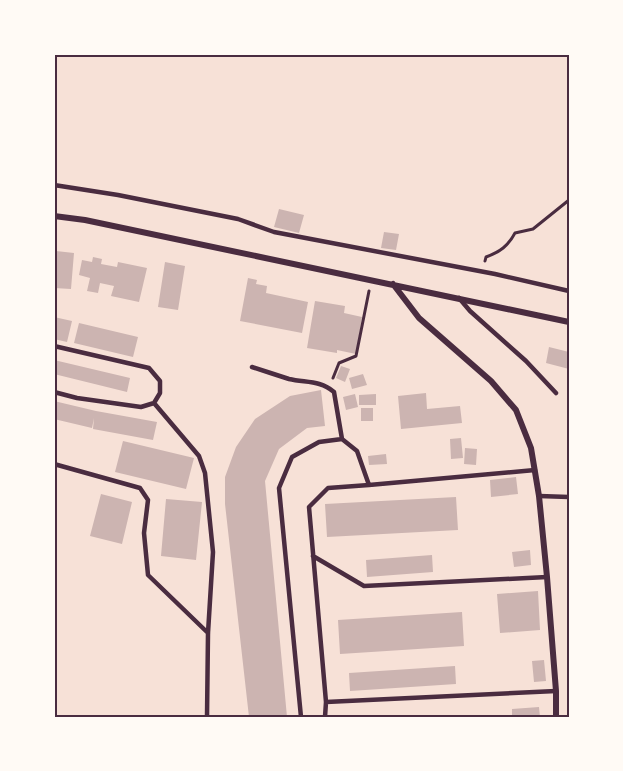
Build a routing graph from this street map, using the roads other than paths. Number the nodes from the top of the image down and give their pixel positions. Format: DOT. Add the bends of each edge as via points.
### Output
graph roads {
  1 [pos="54,185"];
  2 [pos="54,216"];
  3 [pos="393,284"];
  4 [pos="569,291"];
  5 [pos="459,298"];
  6 [pos="569,322"];
  7 [pos="54,345"];
  8 [pos="252,367"];
  9 [pos="54,392"];
  10 [pos="556,393"];
  11 [pos="154,403"];
  12 [pos="342,439"];
  13 [pos="54,464"];
  14 [pos="534,471"];
  15 [pos="369,485"];
  16 [pos="539,496"];
  17 [pos="569,497"];
  18 [pos="313,556"];
  19 [pos="547,577"];
  20 [pos="208,633"];
  21 [pos="556,691"];
  22 [pos="326,702"];
  23 [pos="207,717"];
  24 [pos="301,717"];
  25 [pos="325,717"];
  26 [pos="556,717"];
  1 -- 4 [label="lane" via="238,219 274,232"];
  2 -- 3 [label="street"];
  3 -- 5 [label="street"];
  3 -- 14 [label="street" via="419,318 491,381 516,410 531,448"];
  5 -- 6 [label="street"];
  5 -- 10 [label="lane"];
  7 -- 11 [label="lane" via="149,368 160,381 160,393"];
  8 -- 12 [label="lane" via="291,380 328,386 334,392"];
  9 -- 11 [label="lane" via="141,407"];
  11 -- 20 [label="lane" via="199,456 205,473 213,552"];
  12 -- 15 [label="lane" via="357,451"];
  12 -- 24 [label="lane" via="319,442 292,457 279,488"];
  13 -- 20 [label="lane" via="140,488 148,500 144,533 147,575"];
  14 -- 15 [label="lane"];
  14 -- 16 [label="street"];
  15 -- 18 [label="lane" via="328,488 309,507"];
  16 -- 17 [label="lane"];
  16 -- 19 [label="street"];
  18 -- 19 [label="lane" via="364,586"];
  18 -- 22 [label="lane"];
  19 -- 21 [label="street"];
  20 -- 23 [label="lane"];
  21 -- 22 [label="lane"];
  21 -- 26 [label="street"];
  22 -- 25 [label="lane"];
}
